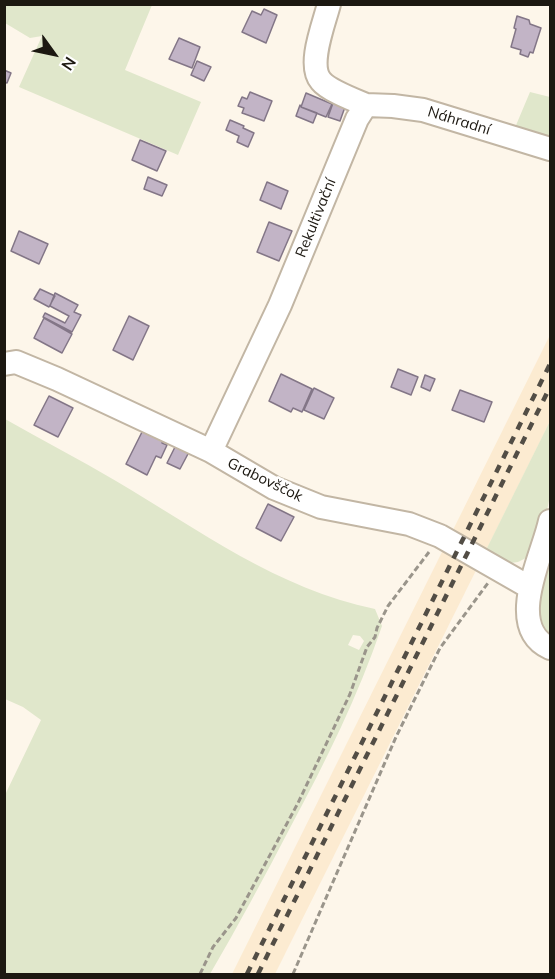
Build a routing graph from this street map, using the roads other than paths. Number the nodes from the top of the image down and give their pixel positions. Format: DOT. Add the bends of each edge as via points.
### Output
graph roads {
  1 [pos="329,4"];
  2 [pos="366,105"];
  3 [pos="550,149"];
  4 [pos="4,364"];
  5 [pos="211,451"];
  6 [pos="550,521"];
  7 [pos="529,587"];
  8 [pos="550,648"];
  1 -- 2 [label="street" via="314,70 322,82"];
  2 -- 3 [label="street, Náhradní" via="423,110"];
  2 -- 5 [label="street, Rekultivační" via="280,305"];
  4 -- 5 [label="street, Grabovščok" via="16,362 29,367"];
  5 -- 7 [label="street, Grabovščok" via="274,488 321,507 409,524 440,536"];
  6 -- 7 [label="street"];
  7 -- 8 [label="street" via="533,634"];
}
